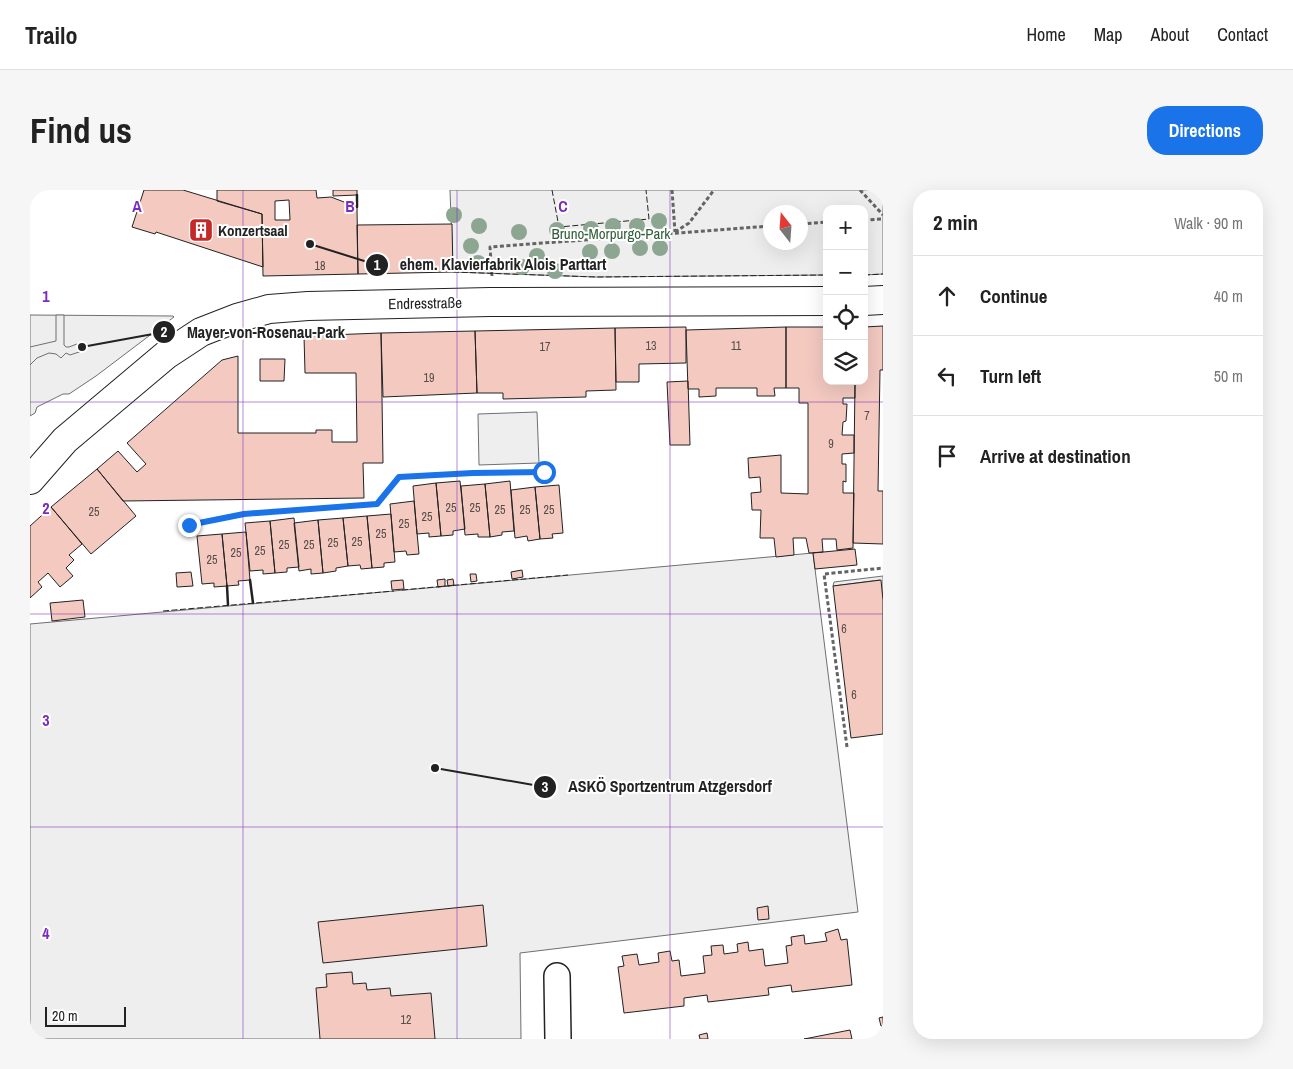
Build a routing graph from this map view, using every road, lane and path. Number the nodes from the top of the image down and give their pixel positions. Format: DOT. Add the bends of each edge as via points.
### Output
graph roads {
  1 [pos="672,190"];
  2 [pos="714,190"];
  3 [pos="860,190"];
  4 [pos="883,217"];
  5 [pos="868,219"];
  6 [pos="823,222"];
  7 [pos="808,223"];
  8 [pos="763,226"];
  9 [pos="675,232"];
  10 [pos="868,300"];
  11 [pos="883,300"];
  12 [pos="823,301"];
  13 [pos="490,302"];
  14 [pos="65,440"];
  15 [pos="30,453"];
  16 [pos="544,472"];
  17 [pos="30,480"];
  18 [pos="189,525"];
  19 [pos="883,568"];
  20 [pos="847,747"];
  21 [pos="557,976"];
  22 [pos="558,1039"];
  1 -- 9 [label="path"];
  2 -- 9 [label="path" via="689,223"];
  3 -- 4 [label="path"];
  4 -- 5 [label="path"];
  6 -- 7 [label="path"];
  8 -- 9 [label="path"];
  9 -- 13 [label="path" via="490,247"];
  10 -- 11 [label="street"];
  12 -- 13 [label="street, Endresstraße"];
  13 -- 14 [label="street, Endresstraße" via="308,306 269,310 237,318 201,332 166,355"];
  14 -- 15 [label="street, Endresstraße"];
  14 -- 17 [label="street, Endresstraße"];
  16 -- 18 [label="path" via="399,477 377,504 244,514"];
  19 -- 20 [label="path" via="824,574"];
  21 -- 22 [label="street"];
}
